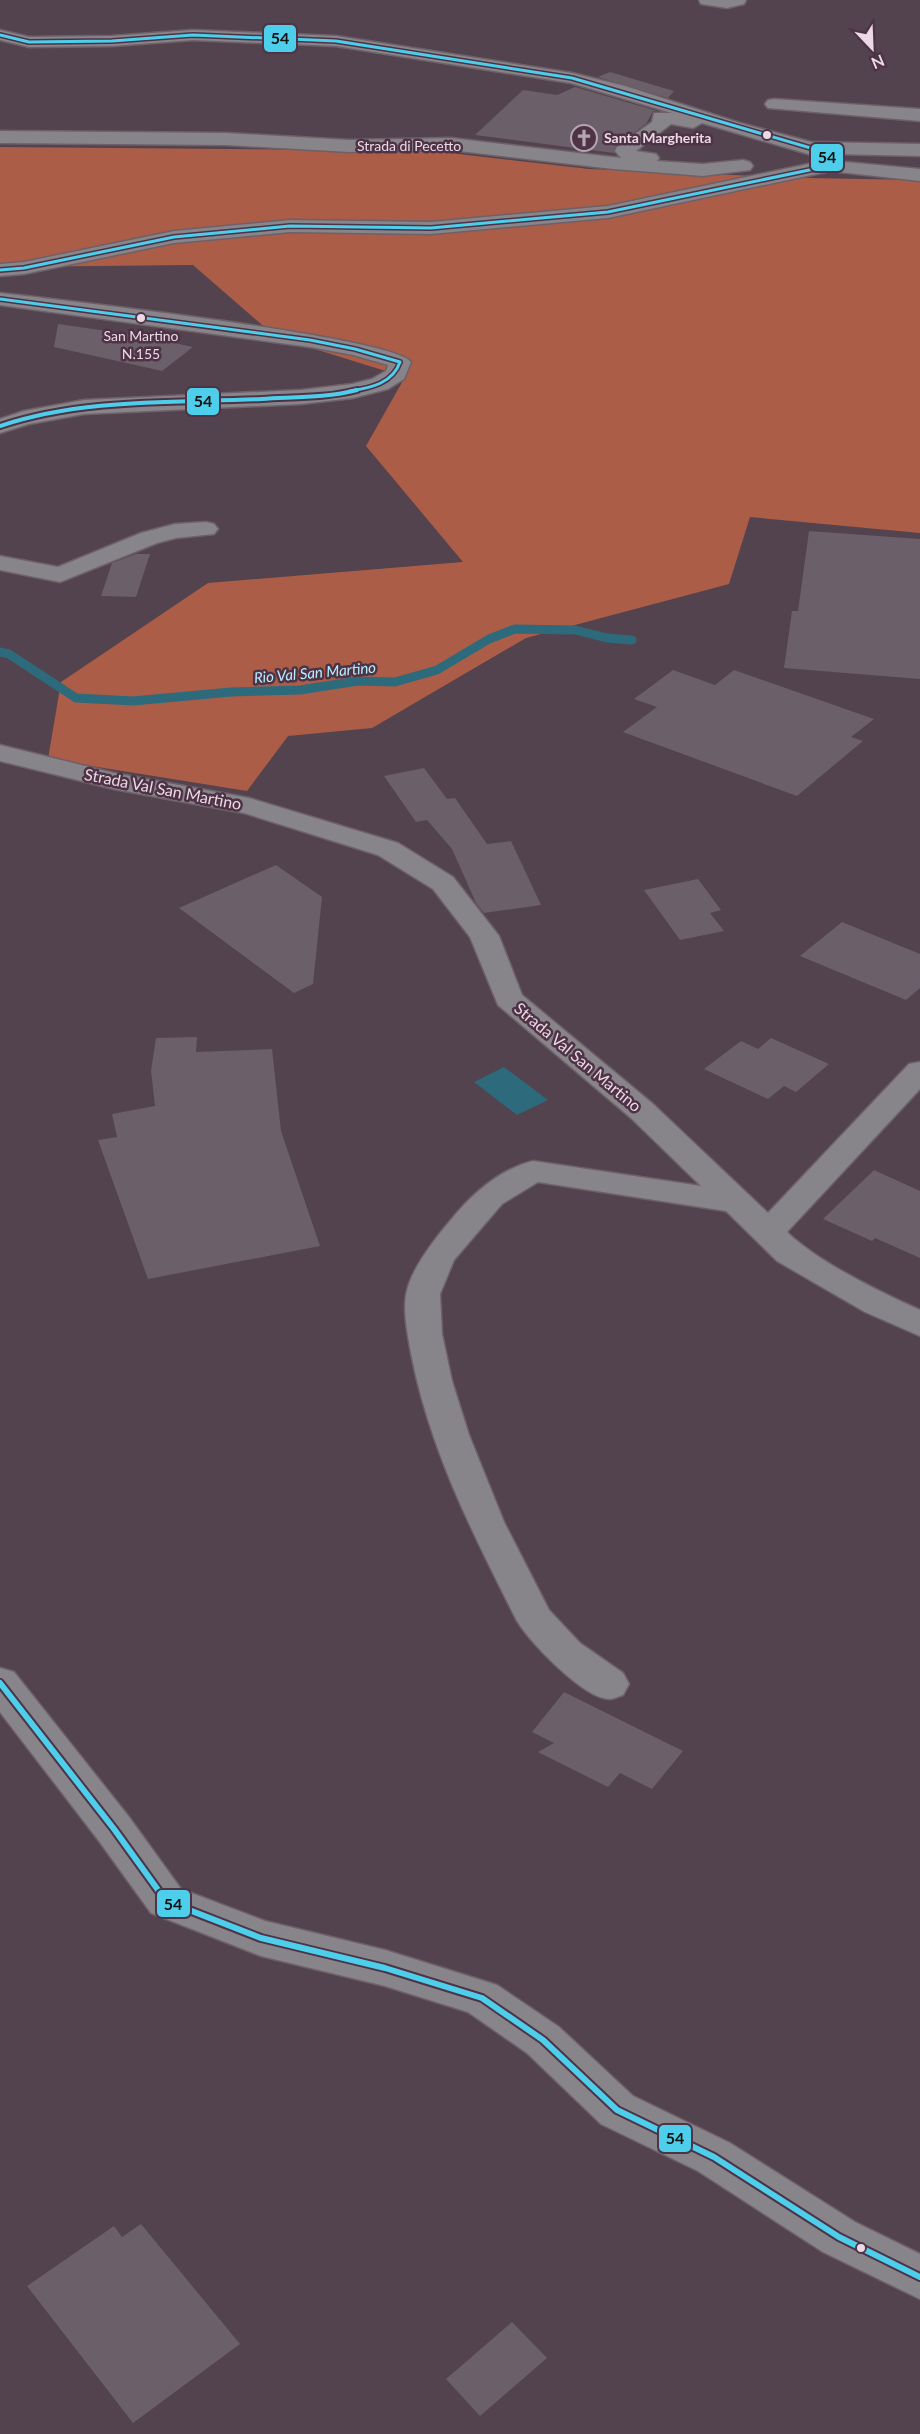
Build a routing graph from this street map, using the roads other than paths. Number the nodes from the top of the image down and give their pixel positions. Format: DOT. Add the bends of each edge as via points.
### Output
graph roads {
  1 [pos="706,0"];
  2 [pos="738,0"];
  3 [pos="0,35"];
  4 [pos="774,104"];
  5 [pos="920,115"];
  6 [pos="0,137"];
  7 [pos="920,150"];
  8 [pos="820,157"];
  9 [pos="762,163"];
  10 [pos="920,175"];
  11 [pos="0,270"];
  12 [pos="0,299"];
  13 [pos="0,426"];
  14 [pos="206,529"];
  15 [pos="0,563"];
  16 [pos="0,753"];
  17 [pos="920,1071"];
  18 [pos="736,1202"];
  19 [pos="768,1233"];
  20 [pos="920,1324"];
  21 [pos="0,1683"];
  22 [pos="609,1684"];
  23 [pos="920,2277"];
  1 -- 2 [label="street"];
  3 -- 8 [label="street" via="29,42 193,35 336,41 572,78 620,90"];
  4 -- 5 [label="street"];
  6 -- 9 [label="street, Strada di Pecetto" via="226,139 350,146 451,144 703,170"];
  7 -- 8 [label="street"];
  8 -- 9 [label="street, Strada di Pecetto"];
  8 -- 9 [label="street" via="661,117 662,124 624,152 632,156"];
  8 -- 10 [label="street"];
  8 -- 11 [label="street" via="608,212 431,228 290,226 186,236"];
  12 -- 13 [label="street" via="328,342 400,362 396,374 380,384 353,391 84,407"];
  14 -- 15 [label="street" via="174,531 149,538 60,575"];
  16 -- 18 [label="street, Strada Val San Martino" via="114,781 249,806 388,849 442,883 484,936 509,999 642,1111"];
  17 -- 19 [label="street"];
  18 -- 19 [label="street, Strada Val San Martino"];
  18 -- 22 [label="street" via="533,1171 490,1197 465,1224 439,1257 423,1294 424,1334 434,1381 490,1533 535,1619 566,1653"];
  19 -- 20 [label="street, Strada Val San Martino" via="789,1252 877,1304"];
  21 -- 23 [label="street" via="166,1901 261,1938 385,1968 482,1998 543,2040 617,2110 714,2157 839,2237"];
}
